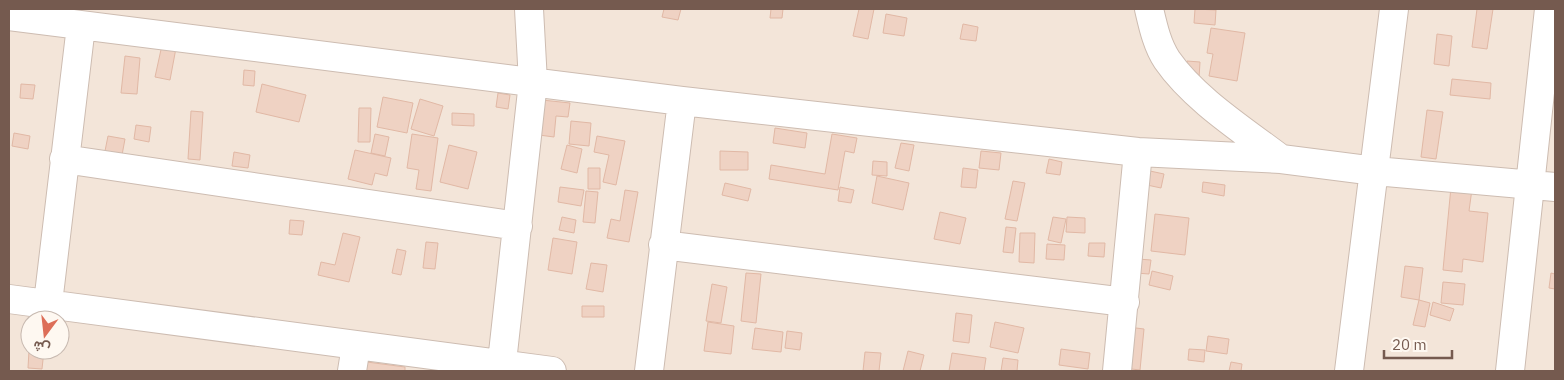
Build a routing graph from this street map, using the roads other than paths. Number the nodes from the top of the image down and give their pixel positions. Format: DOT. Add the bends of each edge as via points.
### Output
graph roads {
  1 [pos="529,9"];
  2 [pos="1149,9"];
  3 [pos="1394,9"];
  4 [pos="1551,12"];
  5 [pos="9,16"];
  6 [pos="81,26"];
  7 [pos="533,82"];
  8 [pos="682,101"];
  9 [pos="1138,152"];
  10 [pos="64,159"];
  11 [pos="1281,159"];
  12 [pos="1375,171"];
  13 [pos="1543,185"];
  14 [pos="518,226"];
  15 [pos="663,245"];
  16 [pos="9,300"];
  17 [pos="1125,302"];
  18 [pos="48,303"];
  19 [pos="354,358"];
  20 [pos="501,369"];
  21 [pos="552,371"];
  22 [pos="649,371"];
  23 [pos="1117,371"];
  24 [pos="1350,371"];
  25 [pos="1510,371"];
  1 -- 7 [label="street"];
  2 -- 11 [label="street" via="1166,58 1187,85"];
  3 -- 12 [label="street"];
  4 -- 13 [label="street"];
  5 -- 6 [label="street"];
  6 -- 7 [label="street"];
  6 -- 10 [label="street"];
  7 -- 8 [label="street"];
  7 -- 14 [label="street"];
  8 -- 9 [label="street"];
  8 -- 15 [label="street"];
  9 -- 11 [label="street"];
  9 -- 17 [label="street"];
  10 -- 14 [label="street"];
  10 -- 18 [label="street"];
  11 -- 12 [label="street"];
  12 -- 13 [label="street"];
  12 -- 24 [label="street"];
  13 -- 25 [label="street"];
  14 -- 20 [label="street"];
  15 -- 17 [label="street"];
  15 -- 22 [label="street"];
  16 -- 18 [label="street"];
  17 -- 23 [label="street"];
  18 -- 19 [label="street" via="194,326"];
  19 -- 20 [label="street"];
  20 -- 21 [label="street"];
}
